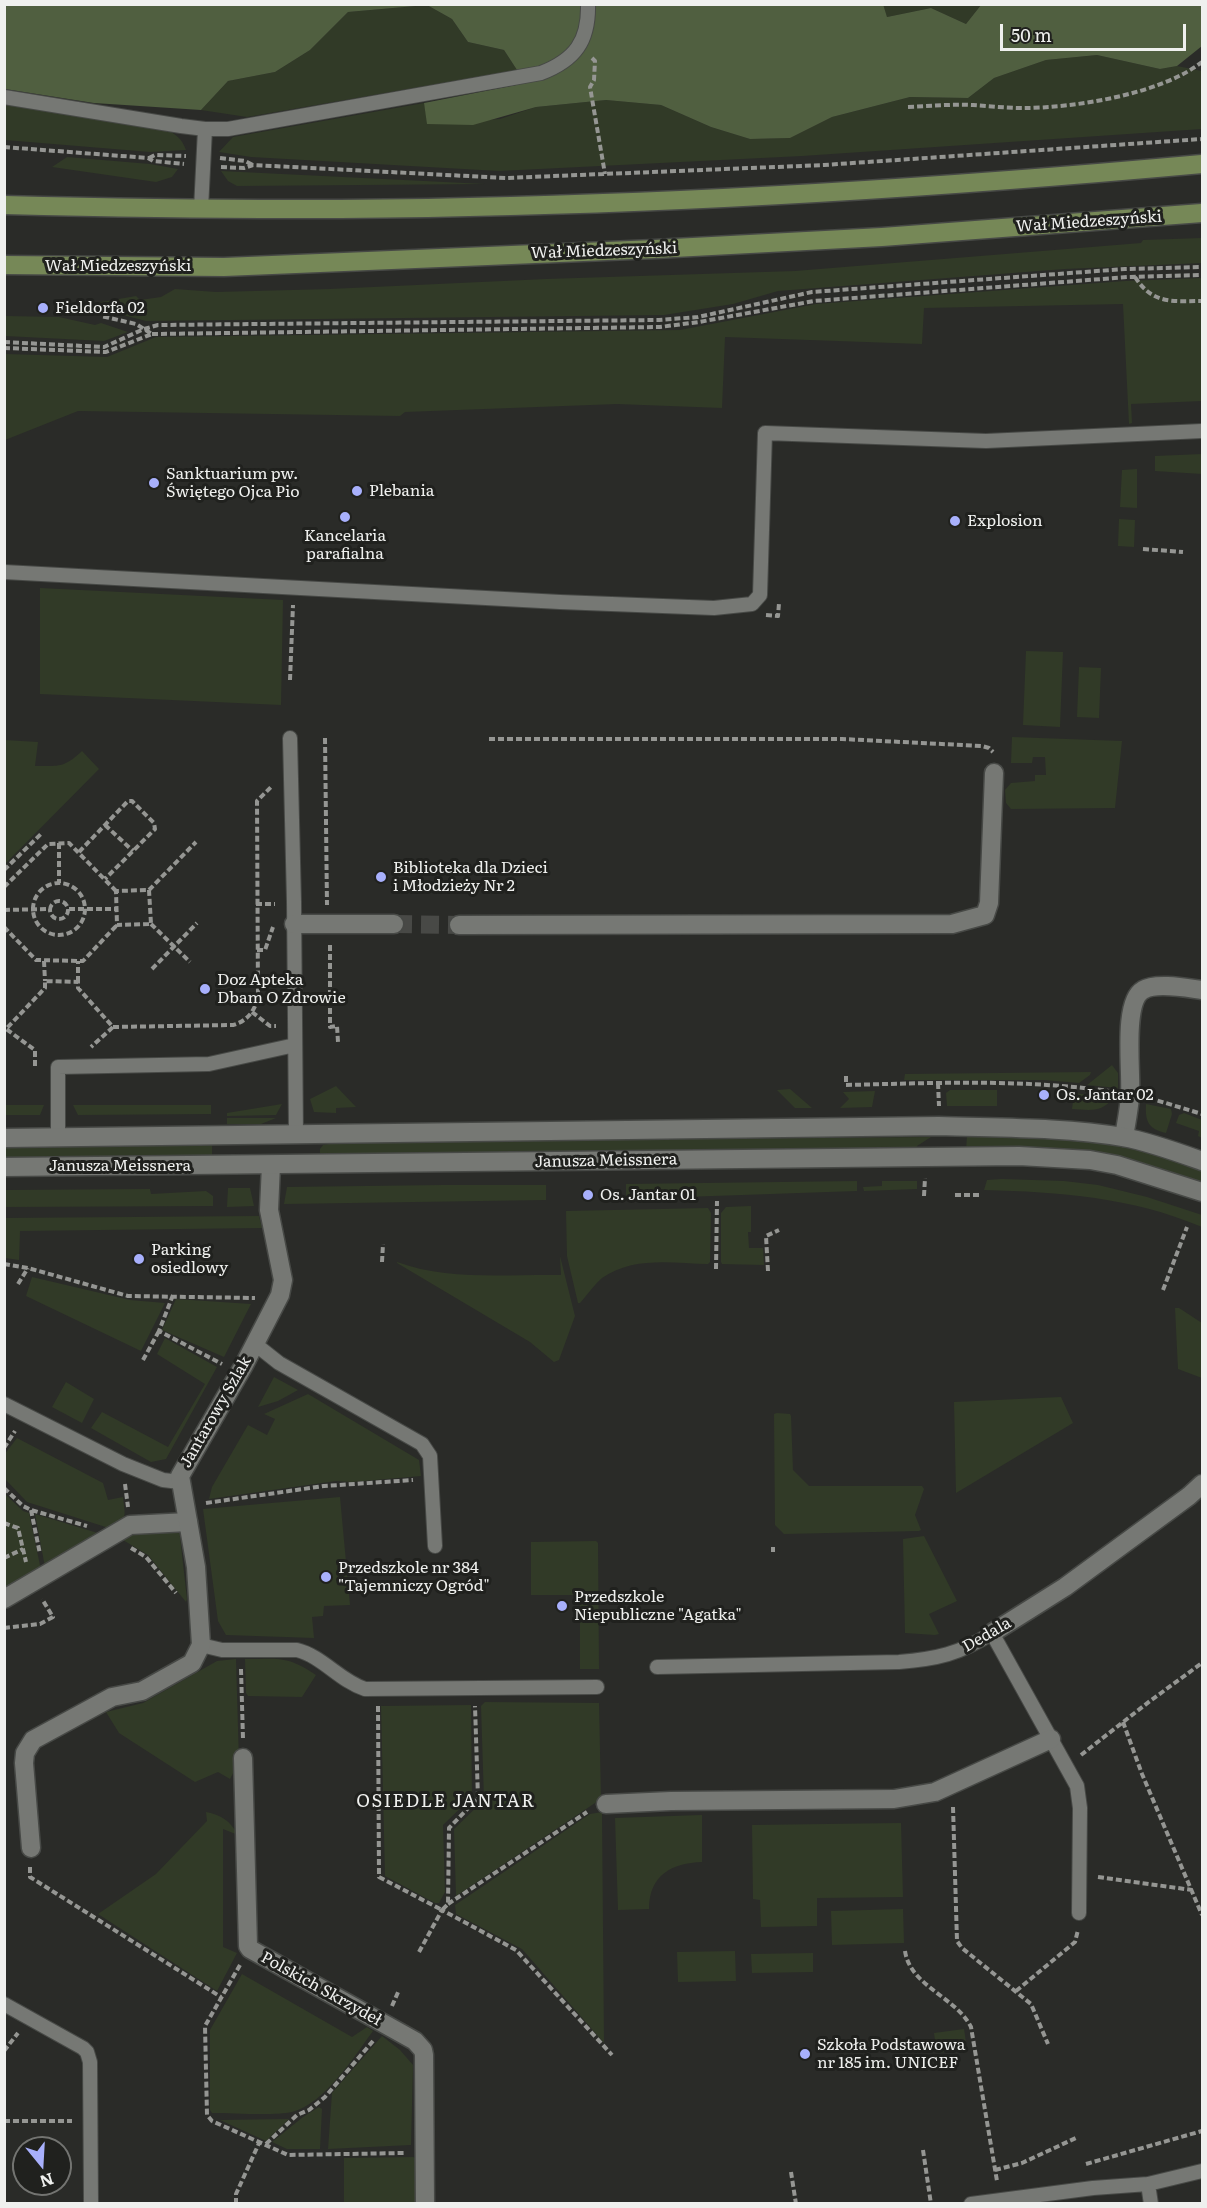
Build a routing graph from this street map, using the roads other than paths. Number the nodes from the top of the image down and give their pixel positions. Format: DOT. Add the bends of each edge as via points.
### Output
graph roads {
  1 [pos="588,4"];
  2 [pos="4,98"];
  3 [pos="205,129"];
  4 [pos="1203,164"];
  5 [pos="4,205"];
  6 [pos="201,209"];
  7 [pos="1203,213"];
  8 [pos="4,265"];
  9 [pos="1203,430"];
  10 [pos="4,572"];
  11 [pos="290,738"];
  12 [pos="994,772"];
  13 [pos="294,924"];
  14 [pos="394,924"];
  15 [pos="459,925"];
  16 [pos="1203,990"];
  17 [pos="295,1045"];
  18 [pos="296,1136"];
  19 [pos="58,1137"];
  20 [pos="1124,1137"];
  21 [pos="4,1138"];
  22 [pos="1203,1161"];
  23 [pos="271,1165"];
  24 [pos="4,1167"];
  25 [pos="1203,1192"];
  26 [pos="255,1344"];
  27 [pos="4,1404"];
  28 [pos="180,1482"];
  29 [pos="1203,1484"];
  30 [pos="188,1522"];
  31 [pos="435,1546"];
  32 [pos="4,1599"];
  33 [pos="992,1633"];
  34 [pos="201,1646"];
  35 [pos="657,1667"];
  36 [pos="597,1687"];
  37 [pos="1051,1739"];
  38 [pos="243,1758"];
  39 [pos="606,1804"];
  40 [pos="31,1848"];
  41 [pos="1079,1913"];
  42 [pos="4,2004"];
  43 [pos="1203,2171"];
  44 [pos="1148,2184"];
  45 [pos="91,2204"];
  46 [pos="425,2204"];
  47 [pos="971,2204"];
  48 [pos="1151,2204"];
  1 -- 3 [label="lane" via="581,44 559,66 541,73 228,129"];
  2 -- 3 [label="lane"];
  3 -- 6 [label="lane"];
  4 -- 6 [label="main road" via="618,202 448,208"];
  5 -- 6 [label="main road"];
  7 -- 8 [label="main road, Wał Miedzeszyński" via="666,249 212,267"];
  9 -- 10 [label="lane" via="986,441 765,433 759,595 747,606 560,602"];
  11 -- 13 [label="lane"];
  12 -- 15 [label="street" via="990,903 985,915 972,920 942,924"];
  13 -- 14 [label="street"];
  13 -- 17 [label="lane"];
  16 -- 20 [label="street" via="1161,986 1146,988 1137,995 1133,1003 1130,1095"];
  17 -- 18 [label="lane"];
  17 -- 19 [label="lane" via="208,1064 58,1066"];
  18 -- 19 [label="street, Janusza Meissnera"];
  18 -- 20 [label="street, Janusza Meissnera" via="939,1126 1033,1128"];
  18 -- 23 [label="street"];
  19 -- 21 [label="street, Janusza Meissnera"];
  20 -- 22 [label="street, Janusza Meissnera"];
  23 -- 24 [label="street, Janusza Meissnera"];
  23 -- 25 [label="street, Janusza Meissnera" via="1019,1156 1117,1165"];
  23 -- 26 [label="street, Jantarowy Szlak" via="269,1210 283,1286"];
  26 -- 28 [label="street, Jantarowy Szlak" via="181,1472"];
  26 -- 31 [label="lane" via="279,1363 422,1444 430,1456"];
  27 -- 28 [label="lane" via="123,1464 163,1480"];
  28 -- 30 [label="street, Jantarowy Szlak"];
  29 -- 33 [label="street, Dedala" via="1065,1587"];
  30 -- 32 [label="street" via="130,1525"];
  30 -- 34 [label="street, Jantarowy Szlak" via="196,1567"];
  33 -- 35 [label="lane, Dedala" via="969,1648 931,1660"];
  33 -- 37 [label="lane"];
  34 -- 36 [label="lane" via="306,1652 354,1686 365,1689"];
  34 -- 40 [label="street" via="192,1663 142,1692 112,1697 33,1740 24,1763"];
  37 -- 39 [label="street" via="952,1791 894,1799"];
  37 -- 41 [label="lane" via="1080,1796"];
  38 -- 46 [label="street, Polskich Skrzydeł" via="246,1936 250,1949 423,2050"];
  42 -- 45 [label="lane" via="87,2052"];
  43 -- 44 [label="lane"];
  44 -- 47 [label="lane"];
  44 -- 48 [label="lane"];
}
